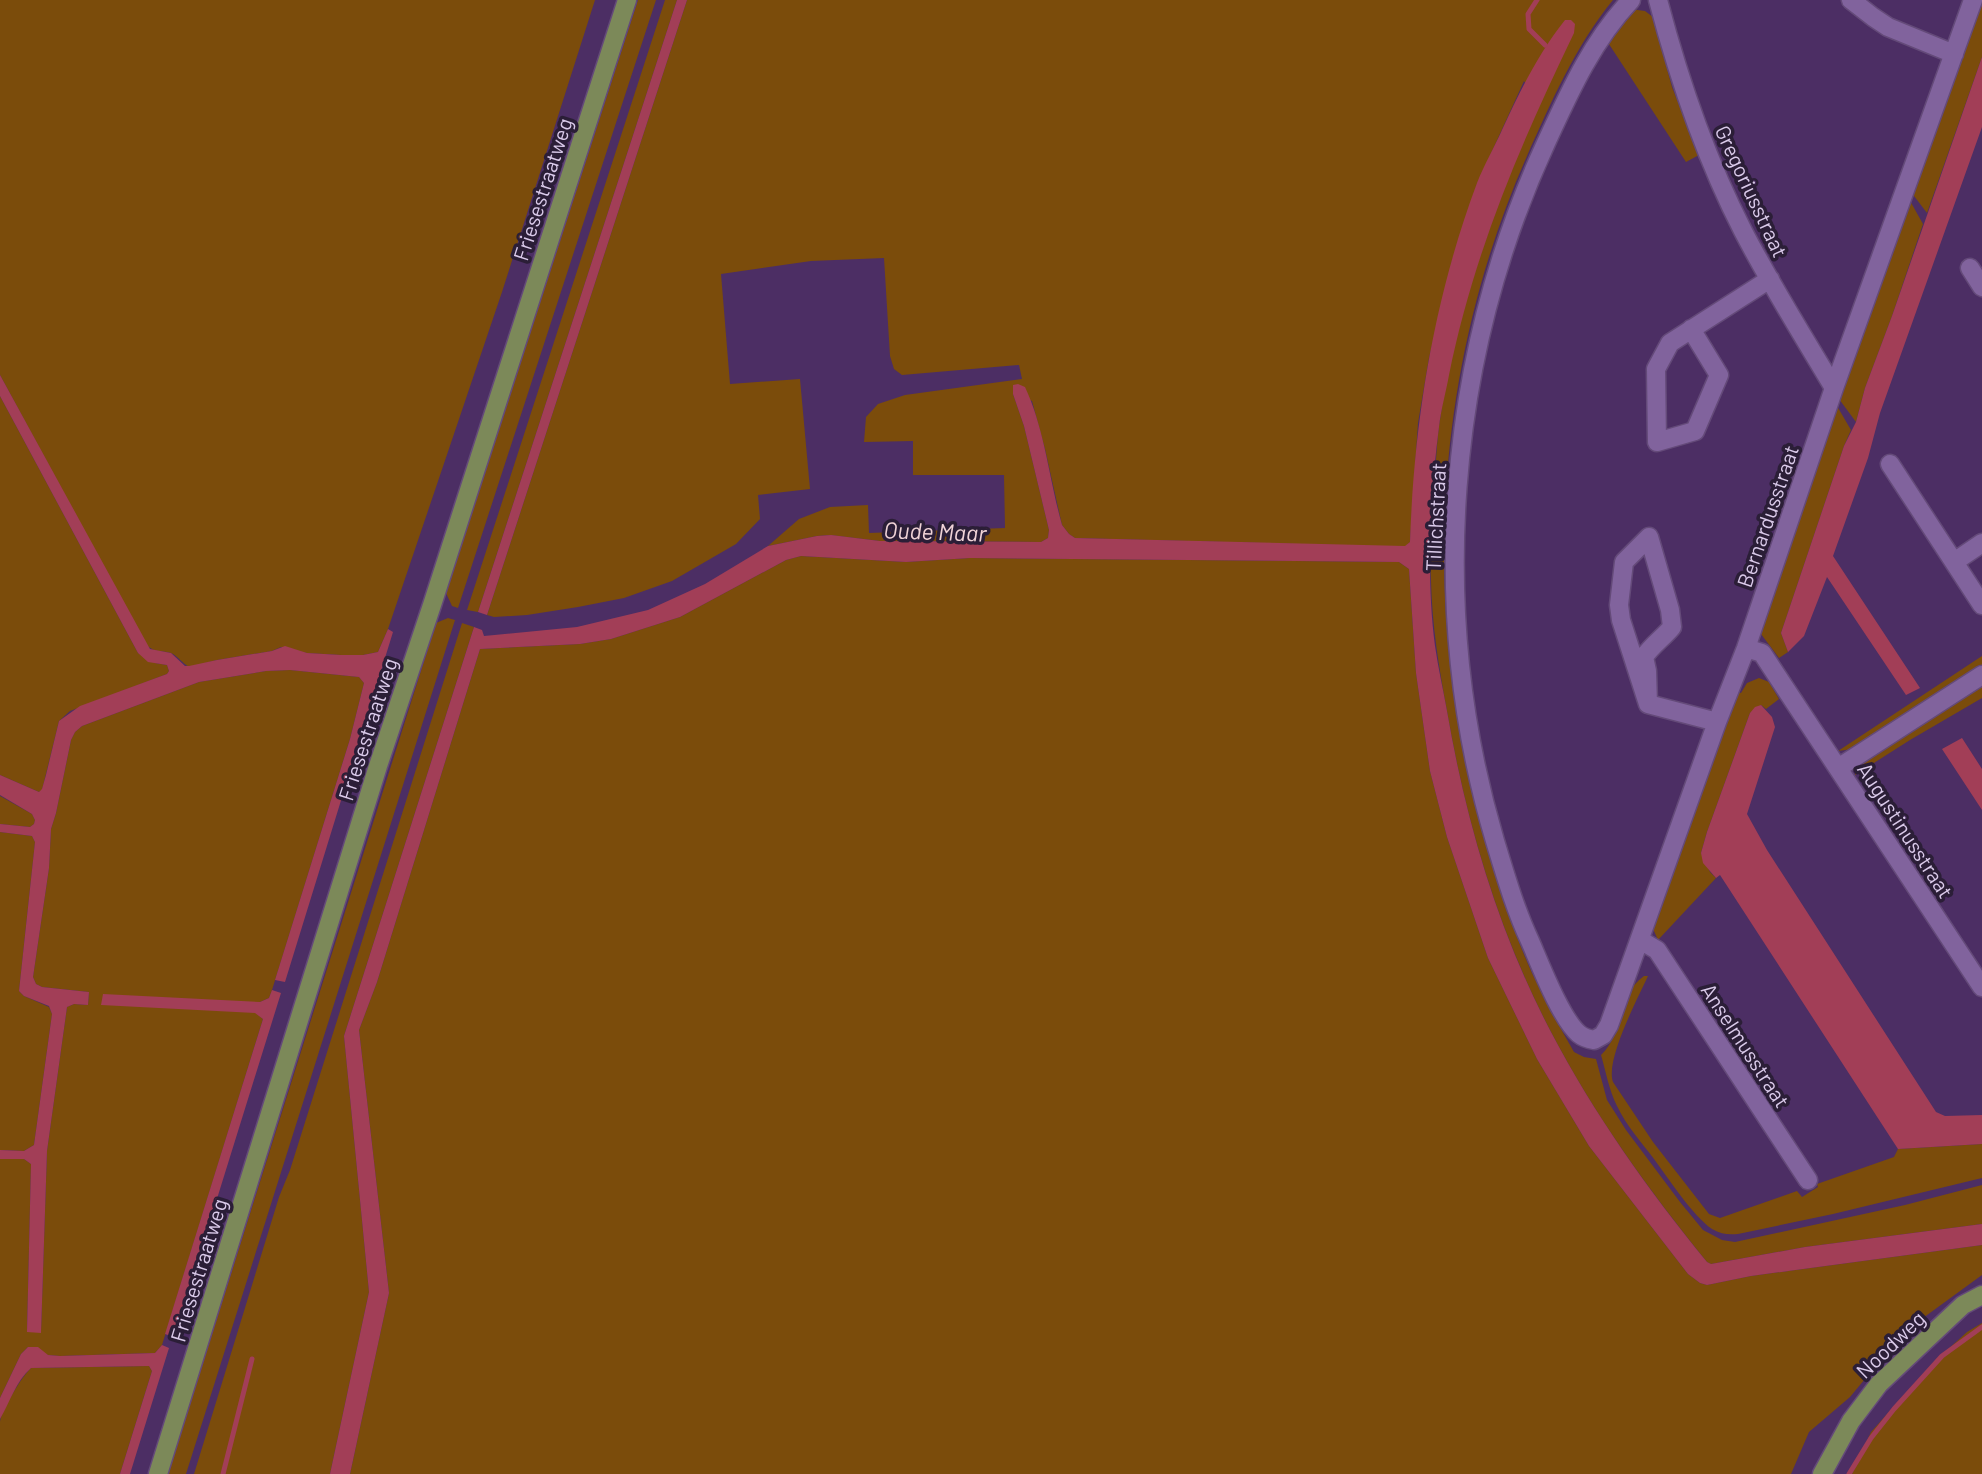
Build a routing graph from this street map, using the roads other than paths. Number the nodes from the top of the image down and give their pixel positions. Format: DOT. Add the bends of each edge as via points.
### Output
graph roads {
  1 [pos="627,0"];
  2 [pos="1631,0"];
  3 [pos="1658,0"];
  4 [pos="1851,0"];
  5 [pos="1973,0"];
  6 [pos="1872,9"];
  7 [pos="1954,54"];
  8 [pos="1970,268"];
  9 [pos="1769,279"];
  10 [pos="1982,286"];
  11 [pos="1691,329"];
  12 [pos="1834,388"];
  13 [pos="1890,464"];
  14 [pos="1982,544"];
  15 [pos="1954,562"];
  16 [pos="1982,605"];
  17 [pos="1746,648"];
  18 [pos="1982,675"];
  19 [pos="1648,704"];
  20 [pos="1717,722"];
  21 [pos="1838,768"];
  22 [pos="1640,940"];
  23 [pos="1982,987"];
  24 [pos="1594,1040"];
  25 [pos="1808,1180"];
  26 [pos="1982,1295"];
  27 [pos="158,1474"];
  28 [pos="1822,1474"];
  1 -- 27 [label="main road, Friesestraatweg" via="378,766"];
  2 -- 24 [label="street, Tillichstraat" via="1596,44 1563,106 1508,236 1471,380 1457,491 1455,583 1461,684 1487,812 1525,930 1552,989 1576,1032"];
  3 -- 9 [label="street, Gregoriusstraat" via="1696,125"];
  4 -- 6 [label="street"];
  5 -- 7 [label="street, Bernardusstraat"];
  6 -- 7 [label="street" via="1888,27"];
  7 -- 12 [label="street, Bernardusstraat"];
  8 -- 10 [label="street"];
  9 -- 11 [label="street"];
  9 -- 12 [label="street, Gregoriusstraat"];
  11 -- 11 [label="street" via="1670,343 1656,369 1657,442 1695,431 1719,375"];
  12 -- 17 [label="street, Bernardusstraat"];
  13 -- 15 [label="street"];
  14 -- 15 [label="street"];
  15 -- 16 [label="street"];
  17 -- 20 [label="street, Bernardusstraat"];
  17 -- 21 [label="street, Augustinusstraat" via="1762,653"];
  18 -- 21 [label="street, Augustinusstraat"];
  19 -- 19 [label="street" via="1619,605 1625,562 1649,537 1672,627 1644,657"];
  19 -- 20 [label="street"];
  20 -- 22 [label="street, Bernardusstraat"];
  21 -- 23 [label="street, Augustinusstraat"];
  22 -- 24 [label="street, Bernardusstraat" via="1609,1025"];
  22 -- 25 [label="street, Anselmusstraat" via="1657,950"];
  26 -- 28 [label="main road, Noodweg" via="1879,1384 1851,1421"];
}
